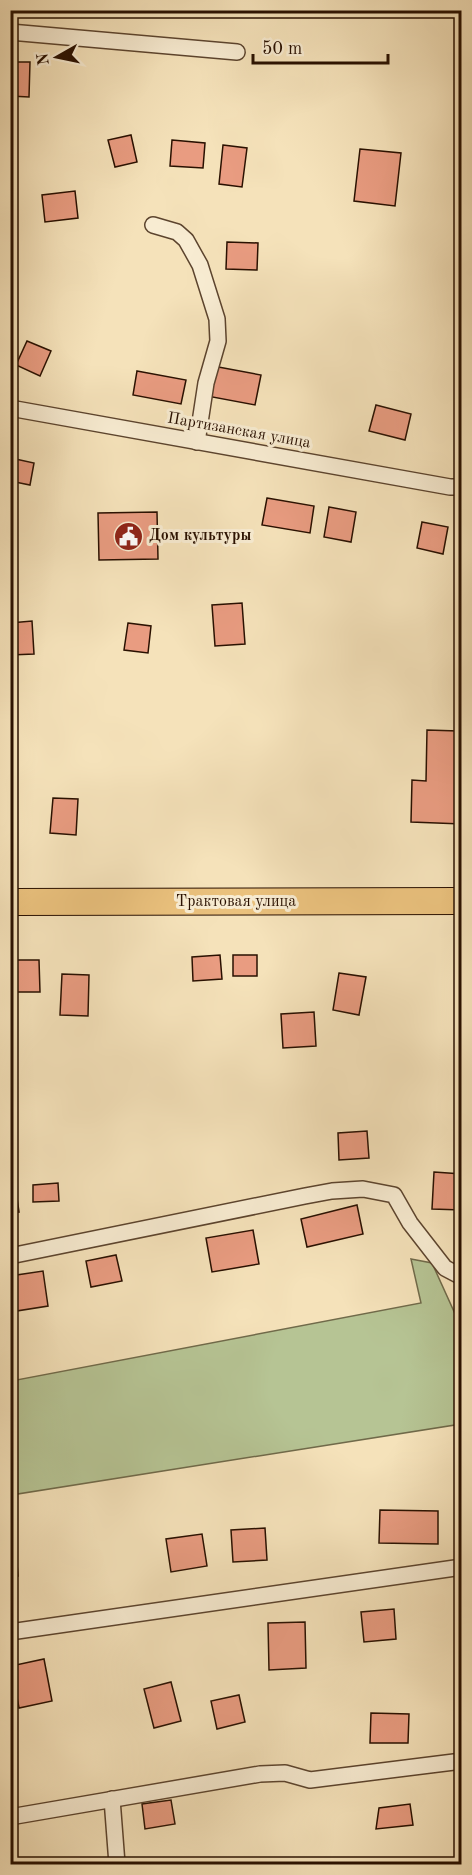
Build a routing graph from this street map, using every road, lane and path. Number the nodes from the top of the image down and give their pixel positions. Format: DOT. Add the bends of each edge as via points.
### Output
graph roads {
  1 [pos="10,32"];
  2 [pos="237,52"];
  3 [pos="153,225"];
  4 [pos="10,408"];
  5 [pos="196,442"];
  6 [pos="462,487"];
  7 [pos="462,901"];
  8 [pos="10,902"];
  9 [pos="10,1256"];
  10 [pos="462,1277"];
  11 [pos="462,1568"];
  12 [pos="10,1632"];
  13 [pos="462,1761"];
  14 [pos="112,1798"];
  15 [pos="10,1817"];
  16 [pos="117,1864"];
  1 -- 2 [label="street"];
  3 -- 5 [label="street" via="177,232 186,240 200,265 217,319 218,341"];
  4 -- 5 [label="street, Партизанская улица"];
  5 -- 6 [label="street, Партизанская улица"];
  7 -- 8 [label="highway, Трактовая улица"];
  9 -- 10 [label="street" via="305,1196 363,1189 394,1195 445,1268"];
  11 -- 12 [label="street"];
  13 -- 14 [label="street" via="310,1780 285,1773 260,1774"];
  14 -- 15 [label="street"];
  14 -- 16 [label="street"];
}
